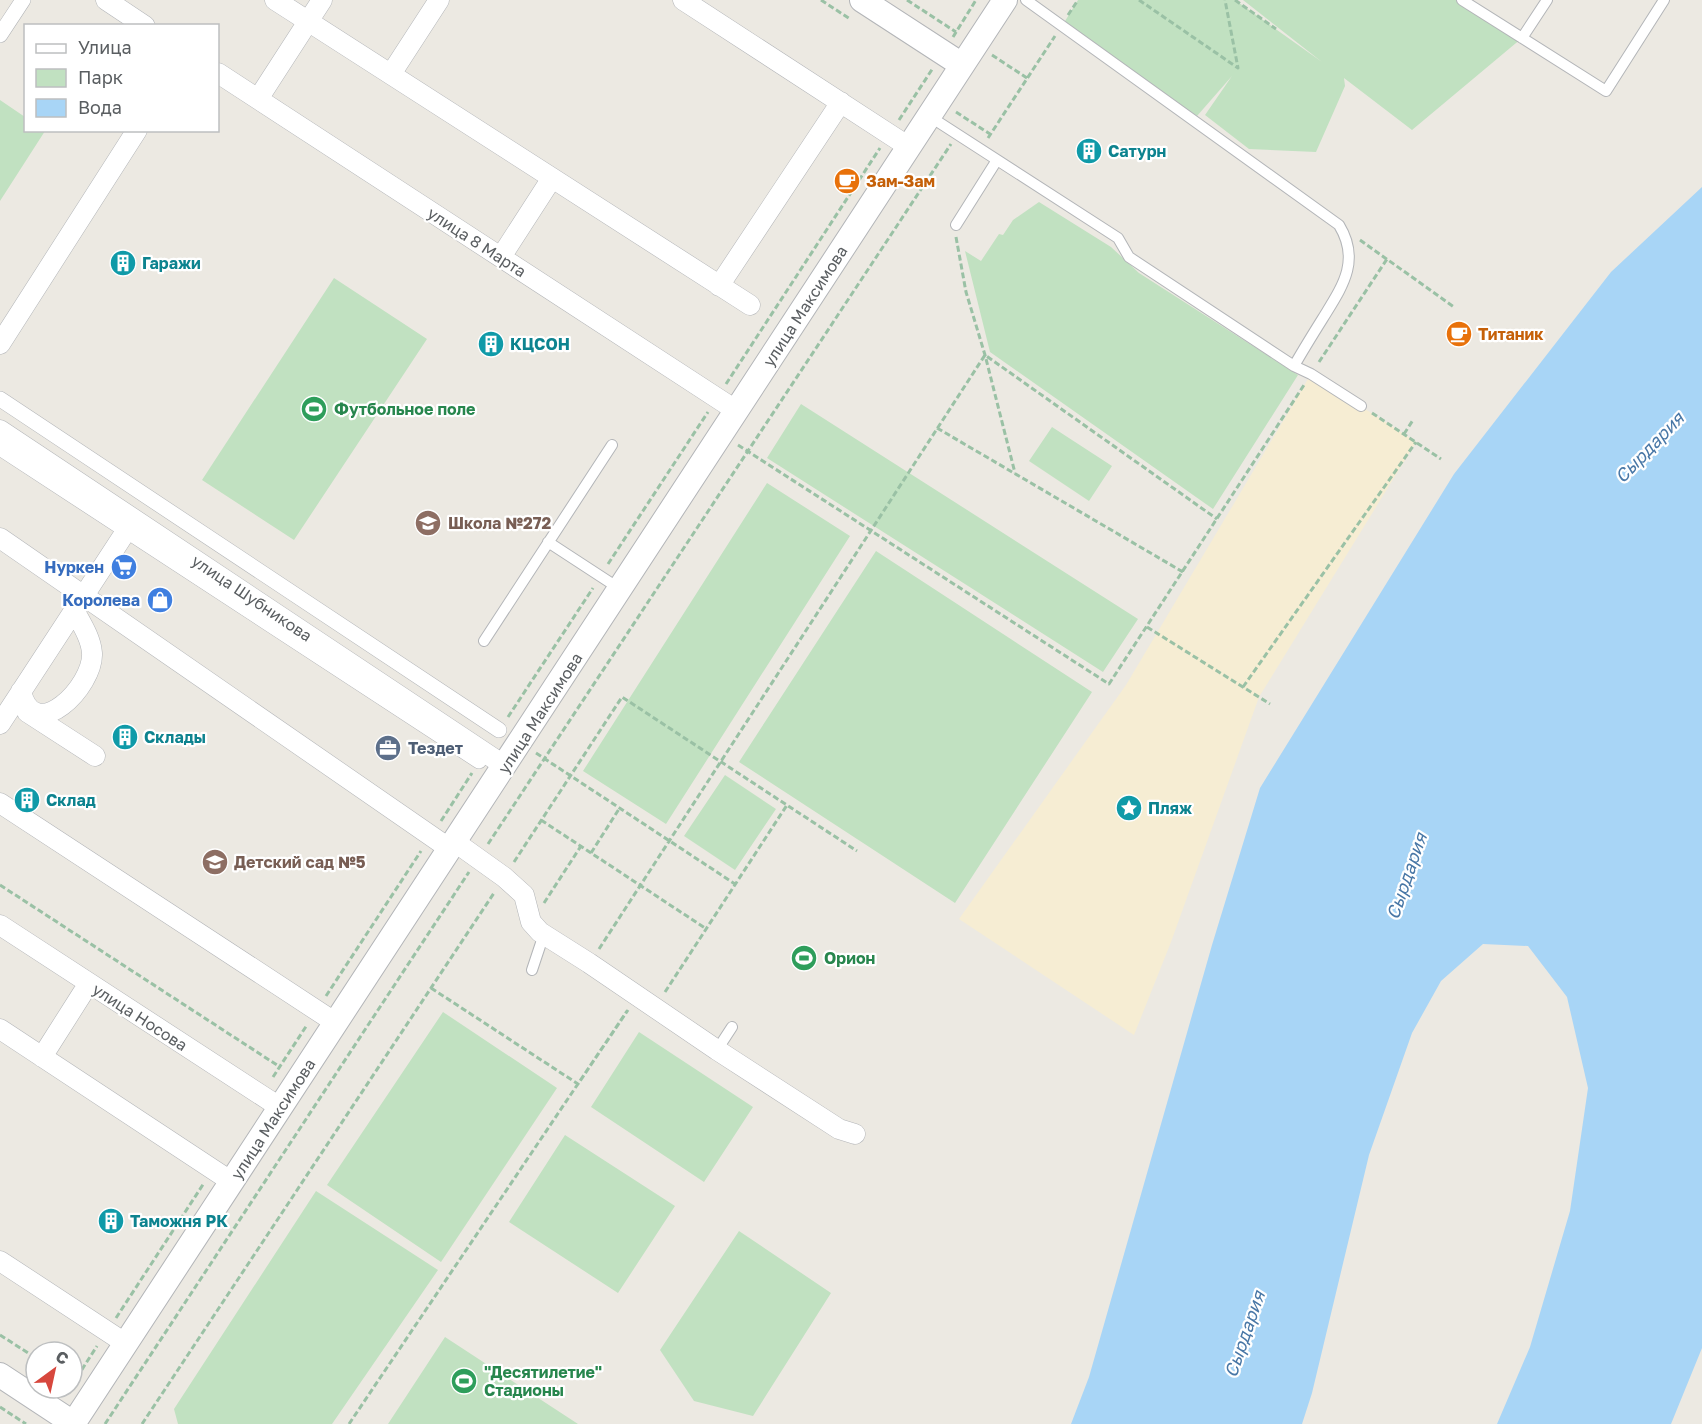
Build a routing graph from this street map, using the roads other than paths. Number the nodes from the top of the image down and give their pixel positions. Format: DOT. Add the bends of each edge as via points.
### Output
graph roads {
  1 [pos="23,0"];
  2 [pos="106,0"];
  3 [pos="275,0"];
  4 [pos="322,0"];
  5 [pos="439,0"];
  6 [pos="683,0"];
  7 [pos="862,0"];
  8 [pos="1005,0"];
  9 [pos="1026,0"];
  10 [pos="1462,0"];
  11 [pos="1547,0"];
  12 [pos="1664,0"];
  13 [pos="309,21"];
  14 [pos="142,24"];
  15 [pos="0,35"];
  16 [pos="1522,38"];
  17 [pos="962,65"];
  18 [pos="219,74"];
  19 [pos="391,74"];
  20 [pos="258,99"];
  21 [pos="841,102"];
  22 [pos="929,116"];
  23 [pos="136,132"];
  24 [pos="899,140"];
  25 [pos="997,160"];
  26 [pos="552,178"];
  27 [pos="956,225"];
  28 [pos="501,257"];
  29 [pos="719,286"];
  30 [pos="750,305"];
  31 [pos="0,344"];
  32 [pos="1294,366"];
  33 [pos="0,399"];
  34 [pos="727,404"];
  35 [pos="1361,406"];
  36 [pos="0,430"];
  37 [pos="612,445"];
  38 [pos="0,448"];
  39 [pos="130,524"];
  40 [pos="0,538"];
  41 [pos="548,542"];
  42 [pos="610,583"];
  43 [pos="79,602"];
  44 [pos="484,641"];
  45 [pos="10,707"];
  46 [pos="499,730"];
  47 [pos="95,756"];
  48 [pos="479,761"];
  49 [pos="505,766"];
  50 [pos="0,803"];
  51 [pos="445,842"];
  52 [pos="0,925"];
  53 [pos="538,928"];
  54 [pos="532,970"];
  55 [pos="89,983"];
  56 [pos="326,1017"];
  57 [pos="732,1027"];
  58 [pos="0,1029"];
  59 [pos="717,1050"];
  60 [pos="42,1057"];
  61 [pos="271,1102"];
  62 [pos="855,1134"];
  63 [pos="222,1175"];
  64 [pos="0,1261"];
  65 [pos="116,1337"];
  66 [pos="0,1375"];
  67 [pos="73,1424"];
  1 -- 15 [label="street"];
  2 -- 14 [label="street"];
  3 -- 13 [label="street"];
  4 -- 13 [label="street"];
  5 -- 19 [label="street"];
  6 -- 21 [label="street"];
  7 -- 17 [label="street"];
  8 -- 17 [label="street, улица Максимова"];
  9 -- 32 [label="lane" via="1339,225 1349,254 1346,279"];
  10 -- 16 [label="lane"];
  11 -- 16 [label="lane"];
  12 -- 16 [label="lane" via="1606,91"];
  13 -- 19 [label="street"];
  13 -- 20 [label="street"];
  17 -- 22 [label="street, улица Максимова"];
  18 -- 20 [label="street, улица 8 Марта"];
  19 -- 26 [label="street"];
  20 -- 28 [label="street, улица 8 Марта"];
  21 -- 24 [label="street"];
  21 -- 29 [label="street"];
  22 -- 24 [label="street, улица Максимова"];
  22 -- 25 [label="lane"];
  23 -- 31 [label="street"];
  24 -- 34 [label="street, улица Максимова"];
  25 -- 27 [label="lane"];
  25 -- 32 [label="lane" via="1118,238 1129,257"];
  26 -- 28 [label="street"];
  26 -- 29 [label="street"];
  28 -- 34 [label="street, улица 8 Марта"];
  29 -- 30 [label="street"];
  32 -- 35 [label="lane"];
  33 -- 46 [label="street"];
  34 -- 42 [label="street, улица Максимова" via="721,435"];
  36 -- 39 [label="street, улица Шубникова"];
  37 -- 41 [label="lane"];
  38 -- 39 [label="street"];
  39 -- 43 [label="street"];
  39 -- 48 [label="street"];
  39 -- 49 [label="street, улица Шубникова"];
  40 -- 43 [label="street"];
  41 -- 42 [label="lane"];
  41 -- 44 [label="lane"];
  42 -- 49 [label="street, улица Максимова"];
  43 -- 45 [label="street"];
  43 -- 45 [label="street" via="92,653 91,665 80,685 67,702 49,714 30,709 23,700"];
  43 -- 51 [label="street"];
  45 -- 47 [label="street" via="20,708"];
  49 -- 51 [label="street, улица Максимова"];
  50 -- 56 [label="street"];
  51 -- 53 [label="street" via="478,858 524,895"];
  51 -- 56 [label="street, улица Максимова"];
  52 -- 55 [label="street, улица Носова"];
  53 -- 54 [label="lane"];
  53 -- 59 [label="street"];
  55 -- 60 [label="street"];
  55 -- 61 [label="street, улица Носова"];
  56 -- 61 [label="street, улица Максимова"];
  57 -- 59 [label="lane"];
  58 -- 60 [label="street"];
  59 -- 62 [label="street" via="839,1129"];
  60 -- 63 [label="street"];
  61 -- 63 [label="street, улица Максимова"];
  63 -- 65 [label="street, улица Максимова"];
  64 -- 65 [label="street"];
  65 -- 67 [label="street, улица Максимова"];
  66 -- 67 [label="street"];
}
